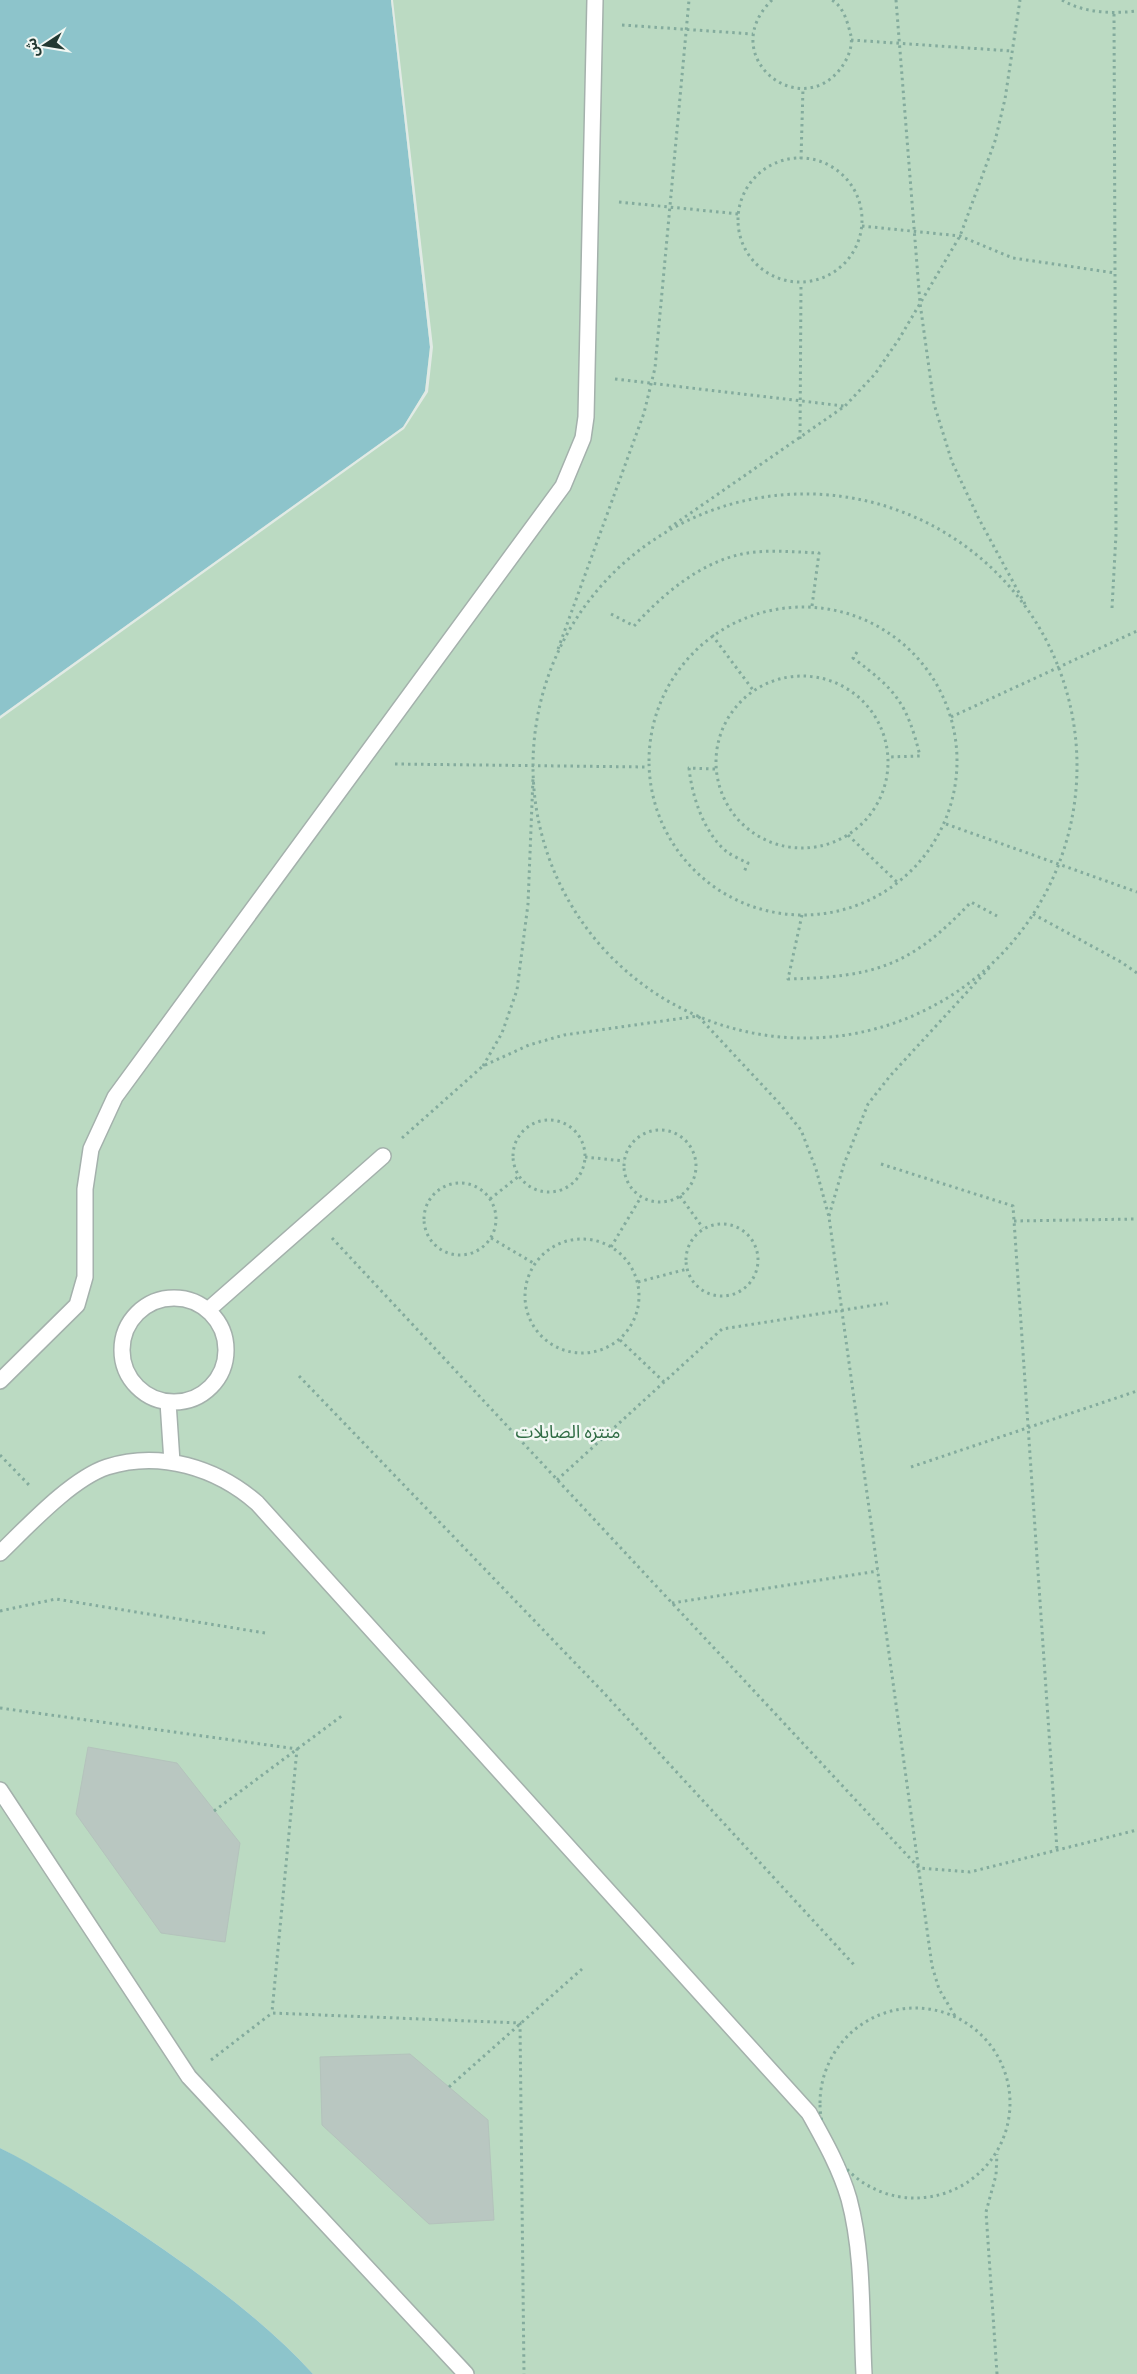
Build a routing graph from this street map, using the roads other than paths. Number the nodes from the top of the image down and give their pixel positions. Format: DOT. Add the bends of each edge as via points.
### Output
graph roads {
  1 [pos="595,0"];
  2 [pos="383,1156"];
  3 [pos="208,1310"];
  4 [pos="0,1381"];
  5 [pos="168,1402"];
  6 [pos="172,1462"];
  7 [pos="0,1553"];
  8 [pos="0,1790"];
  9 [pos="466,2374"];
  10 [pos="864,2374"];
  1 -- 4 [label="street" via="586,417 583,438 563,486 115,1097 91,1149 85,1189 85,1277 77,1305"];
  2 -- 3 [label="street"];
  3 -- 5 [label="street" via="221,1326 226,1345 224,1364 216,1382 201,1395 182,1402"];
  3 -- 5 [label="street" via="191,1300 172,1297 154,1301 138,1311 126,1327 122,1345 124,1364 130,1378 152,1398"];
  5 -- 6 [label="street"];
  6 -- 7 [label="street" via="134,1462 106,1467 49,1506"];
  6 -- 10 [label="street" via="219,1476 257,1503 809,2113 838,2168 849,2200 856,2244"];
  8 -- 9 [label="street" via="189,2077"];
}
